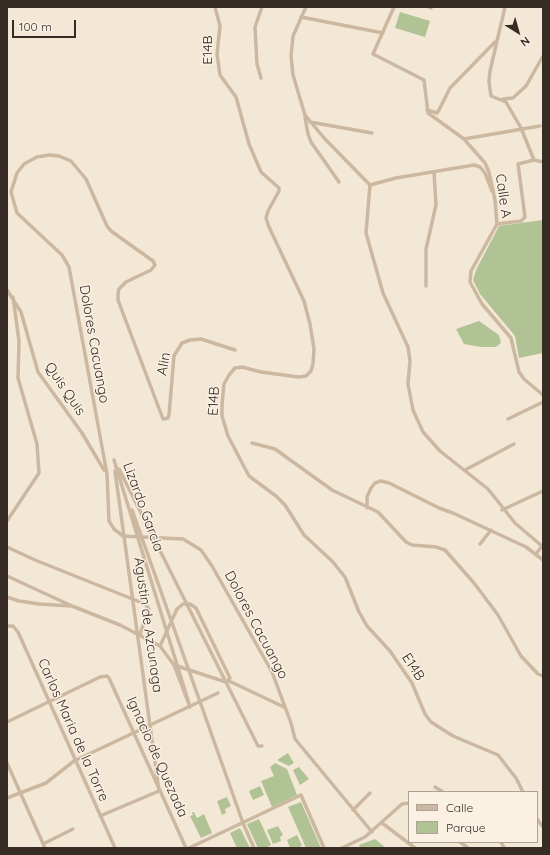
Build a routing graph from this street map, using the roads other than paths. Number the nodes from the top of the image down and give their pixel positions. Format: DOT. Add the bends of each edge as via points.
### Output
graph roads {
  1 [pos="215,7"];
  2 [pos="262,7"];
  3 [pos="306,7"];
  4 [pos="394,7"];
  5 [pos="505,7"];
  6 [pos="301,17"];
  7 [pos="383,33"];
  8 [pos="496,41"];
  9 [pos="543,56"];
  10 [pos="261,78"];
  11 [pos="502,99"];
  12 [pos="427,110"];
  13 [pos="305,115"];
  14 [pos="310,122"];
  15 [pos="540,126"];
  16 [pos="521,128"];
  17 [pos="372,133"];
  18 [pos="464,139"];
  19 [pos="534,160"];
  20 [pos="543,162"];
  21 [pos="434,172"];
  22 [pos="339,182"];
  23 [pos="370,185"];
  24 [pos="495,200"];
  25 [pos="497,224"];
  26 [pos="426,286"];
  27 [pos="7,290"];
  28 [pos="13,297"];
  29 [pos="235,350"];
  30 [pos="543,395"];
  31 [pos="543,402"];
  32 [pos="166,420"];
  33 [pos="508,420"];
  34 [pos="252,443"];
  35 [pos="514,444"];
  36 [pos="114,460"];
  37 [pos="465,470"];
  38 [pos="106,474"];
  39 [pos="543,491"];
  40 [pos="367,508"];
  41 [pos="502,510"];
  42 [pos="7,521"];
  43 [pos="491,530"];
  44 [pos="124,536"];
  45 [pos="140,537"];
  46 [pos="153,538"];
  47 [pos="480,544"];
  48 [pos="7,547"];
  49 [pos="536,554"];
  50 [pos="543,560"];
  51 [pos="7,576"];
  52 [pos="7,597"];
  53 [pos="133,599"];
  54 [pos="186,603"];
  55 [pos="72,606"];
  56 [pos="171,621"];
  57 [pos="7,626"];
  58 [pos="167,631"];
  59 [pos="138,634"];
  60 [pos="160,646"];
  61 [pos="176,665"];
  62 [pos="188,669"];
  63 [pos="543,676"];
  64 [pos="228,681"];
  65 [pos="218,693"];
  66 [pos="200,702"];
  67 [pos="48,703"];
  68 [pos="190,707"];
  69 [pos="284,707"];
  70 [pos="7,722"];
  71 [pos="150,726"];
  72 [pos="133,734"];
  73 [pos="262,746"];
  74 [pos="74,761"];
  75 [pos="7,763"];
  76 [pos="435,786"];
  77 [pos="159,791"];
  78 [pos="442,791"];
  79 [pos="522,791"];
  80 [pos="21,792"];
  81 [pos="370,794"];
  82 [pos="7,798"];
  83 [pos="408,803"];
  84 [pos="353,810"];
  85 [pos="100,816"];
  86 [pos="243,823"];
  87 [pos="382,823"];
  88 [pos="73,829"];
  89 [pos="372,832"];
  90 [pos="460,843"];
  91 [pos="43,844"];
  92 [pos="45,848"];
  93 [pos="115,848"];
  94 [pos="188,848"];
  95 [pos="254,848"];
  96 [pos="324,848"];
  97 [pos="342,848"];
  98 [pos="414,848"];
  99 [pos="458,848"];
  100 [pos="468,848"];
  1 -- 79 [label="street, E14B" via="220,26 217,54 220,75 236,97 249,144 261,172 279,188 280,191 266,218 304,301 314,349 311,371 306,376 242,367 235,368 228,375 224,384 222,416 228,436 249,476 286,505 304,535 345,577 367,626 390,651 412,684 425,714 453,736 498,755"];
  2 -- 10 [label="street" via="255,27 257,64"];
  3 -- 6 [label="street"];
  4 -- 7 [label="street"];
  5 -- 8 [label="street"];
  6 -- 7 [label="street"];
  6 -- 13 [label="street" via="293,36 291,56 293,75"];
  7 -- 12 [label="street" via="373,54 424,80"];
  8 -- 11 [label="street" via="488,82 490,96"];
  8 -- 12 [label="street" via="450,88 439,110"];
  9 -- 11 [label="street" via="526,86 513,98"];
  11 -- 16 [label="street" via="508,104"];
  12 -- 18 [label="street, Calle A" via="431,117"];
  13 -- 14 [label="street"];
  13 -- 22 [label="street" via="311,142"];
  14 -- 17 [label="street"];
  14 -- 23 [label="street"];
  15 -- 16 [label="street"];
  16 -- 18 [label="street"];
  16 -- 19 [label="street"];
  18 -- 24 [label="street, Calle A" via="485,163"];
  19 -- 20 [label="street"];
  19 -- 25 [label="street" via="520,163 518,166 524,218 522,221"];
  21 -- 23 [label="street"];
  21 -- 24 [label="street" via="472,165 480,167 487,177"];
  21 -- 26 [label="street" via="436,205 426,249"];
  23 -- 37 [label="street" via="366,233 383,293 408,347 408,384 413,410 423,432 432,444"];
  24 -- 25 [label="street, Calle A"];
  25 -- 30 [label="street, Calle A" via="471,271 470,282 482,304 511,338 519,372"];
  27 -- 28 [label="street, Quis Quis"];
  28 -- 38 [label="street, Quis Quis" via="21,312 38,372 94,451"];
  28 -- 42 [label="street" via="19,341 18,378 37,444 39,473"];
  29 -- 32 [label="street, Alin" via="201,339 182,343 174,356 169,415"];
  31 -- 33 [label="street"];
  32 -- 38 [label="street, Dolores Cacuango" via="162,417 118,300 119,289 126,282 151,270 155,265 107,226 86,179 75,165 59,156 37,157 24,164 17,173 11,192 12,201 17,213 62,255 69,267"];
  34 -- 40 [label="street" via="275,449 332,490"];
  35 -- 37 [label="street"];
  36 -- 44 [label="street, Agustin de Azcunaga"];
  36 -- 45 [label="street, Lizardo Garcia"];
  36 -- 46 [label="street, Agustin de Azcunaga"];
  37 -- 41 [label="street" via="488,489"];
  38 -- 44 [label="street, Dolores Cacuango" via="108,518 114,529"];
  39 -- 41 [label="street"];
  40 -- 43 [label="street" via="367,497 371,488 375,483 382,481"];
  40 -- 63 [label="street" via="378,512 412,546 445,550 498,615 521,656"];
  41 -- 49 [label="street" via="542,546"];
  43 -- 47 [label="street"];
  43 -- 49 [label="street"];
  44 -- 45 [label="street, Dolores Cacuango"];
  44 -- 53 [label="street, Agustin de Azcunaga"];
  45 -- 46 [label="street, Dolores Cacuango"];
  45 -- 56 [label="street, Lizardo Garcia"];
  45 -- 58 [label="street, Lizardo Garcia"];
  46 -- 54 [label="street, Agustin de Azcunaga"];
  46 -- 69 [label="street, Dolores Cacuango" via="186,540 201,550 208,559 272,672"];
  48 -- 53 [label="street"];
  49 -- 50 [label="street"];
  51 -- 55 [label="street, Lizardo Garcia"];
  52 -- 55 [label="street" via="32,603"];
  53 -- 59 [label="street, Agustin de Azcunaga"];
  53 -- 59 [label="street" via="145,604 149,609"];
  54 -- 56 [label="street" via="177,608"];
  54 -- 64 [label="street, Agustin de Azcunaga"];
  54 -- 64 [label="street" via="196,608 229,674"];
  55 -- 59 [label="street, Lizardo Garcia"];
  56 -- 58 [label="street"];
  56 -- 62 [label="street, Lizardo Garcia"];
  57 -- 67 [label="street, Carlos Maria de la Torre" via="12,626 18,632"];
  58 -- 60 [label="street"];
  58 -- 61 [label="street, Lizardo Garcia"];
  59 -- 60 [label="street, Lizardo Garcia"];
  59 -- 71 [label="street, Agustin de Azcunaga"];
  60 -- 61 [label="street, Lizardo Garcia"];
  61 -- 62 [label="street"];
  61 -- 68 [label="street, Lizardo Garcia"];
  62 -- 64 [label="street"];
  62 -- 66 [label="street, Lizardo Garcia"];
  64 -- 69 [label="street"];
  64 -- 73 [label="street, Agustin de Azcunaga" via="258,746"];
  65 -- 66 [label="street"];
  66 -- 68 [label="street"];
  66 -- 86 [label="street, Lizardo Garcia"];
  67 -- 70 [label="street"];
  67 -- 72 [label="street, Ignacio de Quezada" via="106,676"];
  67 -- 74 [label="street, Carlos Maria de la Torre"];
  68 -- 71 [label="street"];
  69 -- 84 [label="street, Dolores Cacuango" via="295,739"];
  71 -- 72 [label="street"];
  71 -- 77 [label="street, Agustin de Azcunaga"];
  72 -- 74 [label="street"];
  72 -- 77 [label="street, Ignacio de Quezada"];
  74 -- 80 [label="street" via="46,783"];
  74 -- 85 [label="street, Carlos Maria de la Torre"];
  75 -- 80 [label="street"];
  76 -- 78 [label="street"];
  77 -- 85 [label="street"];
  77 -- 94 [label="street, Ignacio de Quezada"];
  80 -- 82 [label="street"];
  80 -- 91 [label="street"];
  81 -- 84 [label="street"];
  83 -- 87 [label="street" via="402,804"];
  84 -- 89 [label="street, Dolores Cacuango"];
  85 -- 93 [label="street, Carlos Maria de la Torre"];
  86 -- 94 [label="street"];
  86 -- 95 [label="street, Lizardo Garcia"];
  86 -- 96 [label="street" via="301,795"];
  87 -- 89 [label="street"];
  87 -- 98 [label="street"];
  88 -- 91 [label="street"];
  89 -- 97 [label="street"];
  90 -- 99 [label="street"];
  90 -- 100 [label="street"];
  91 -- 92 [label="street"];
}
